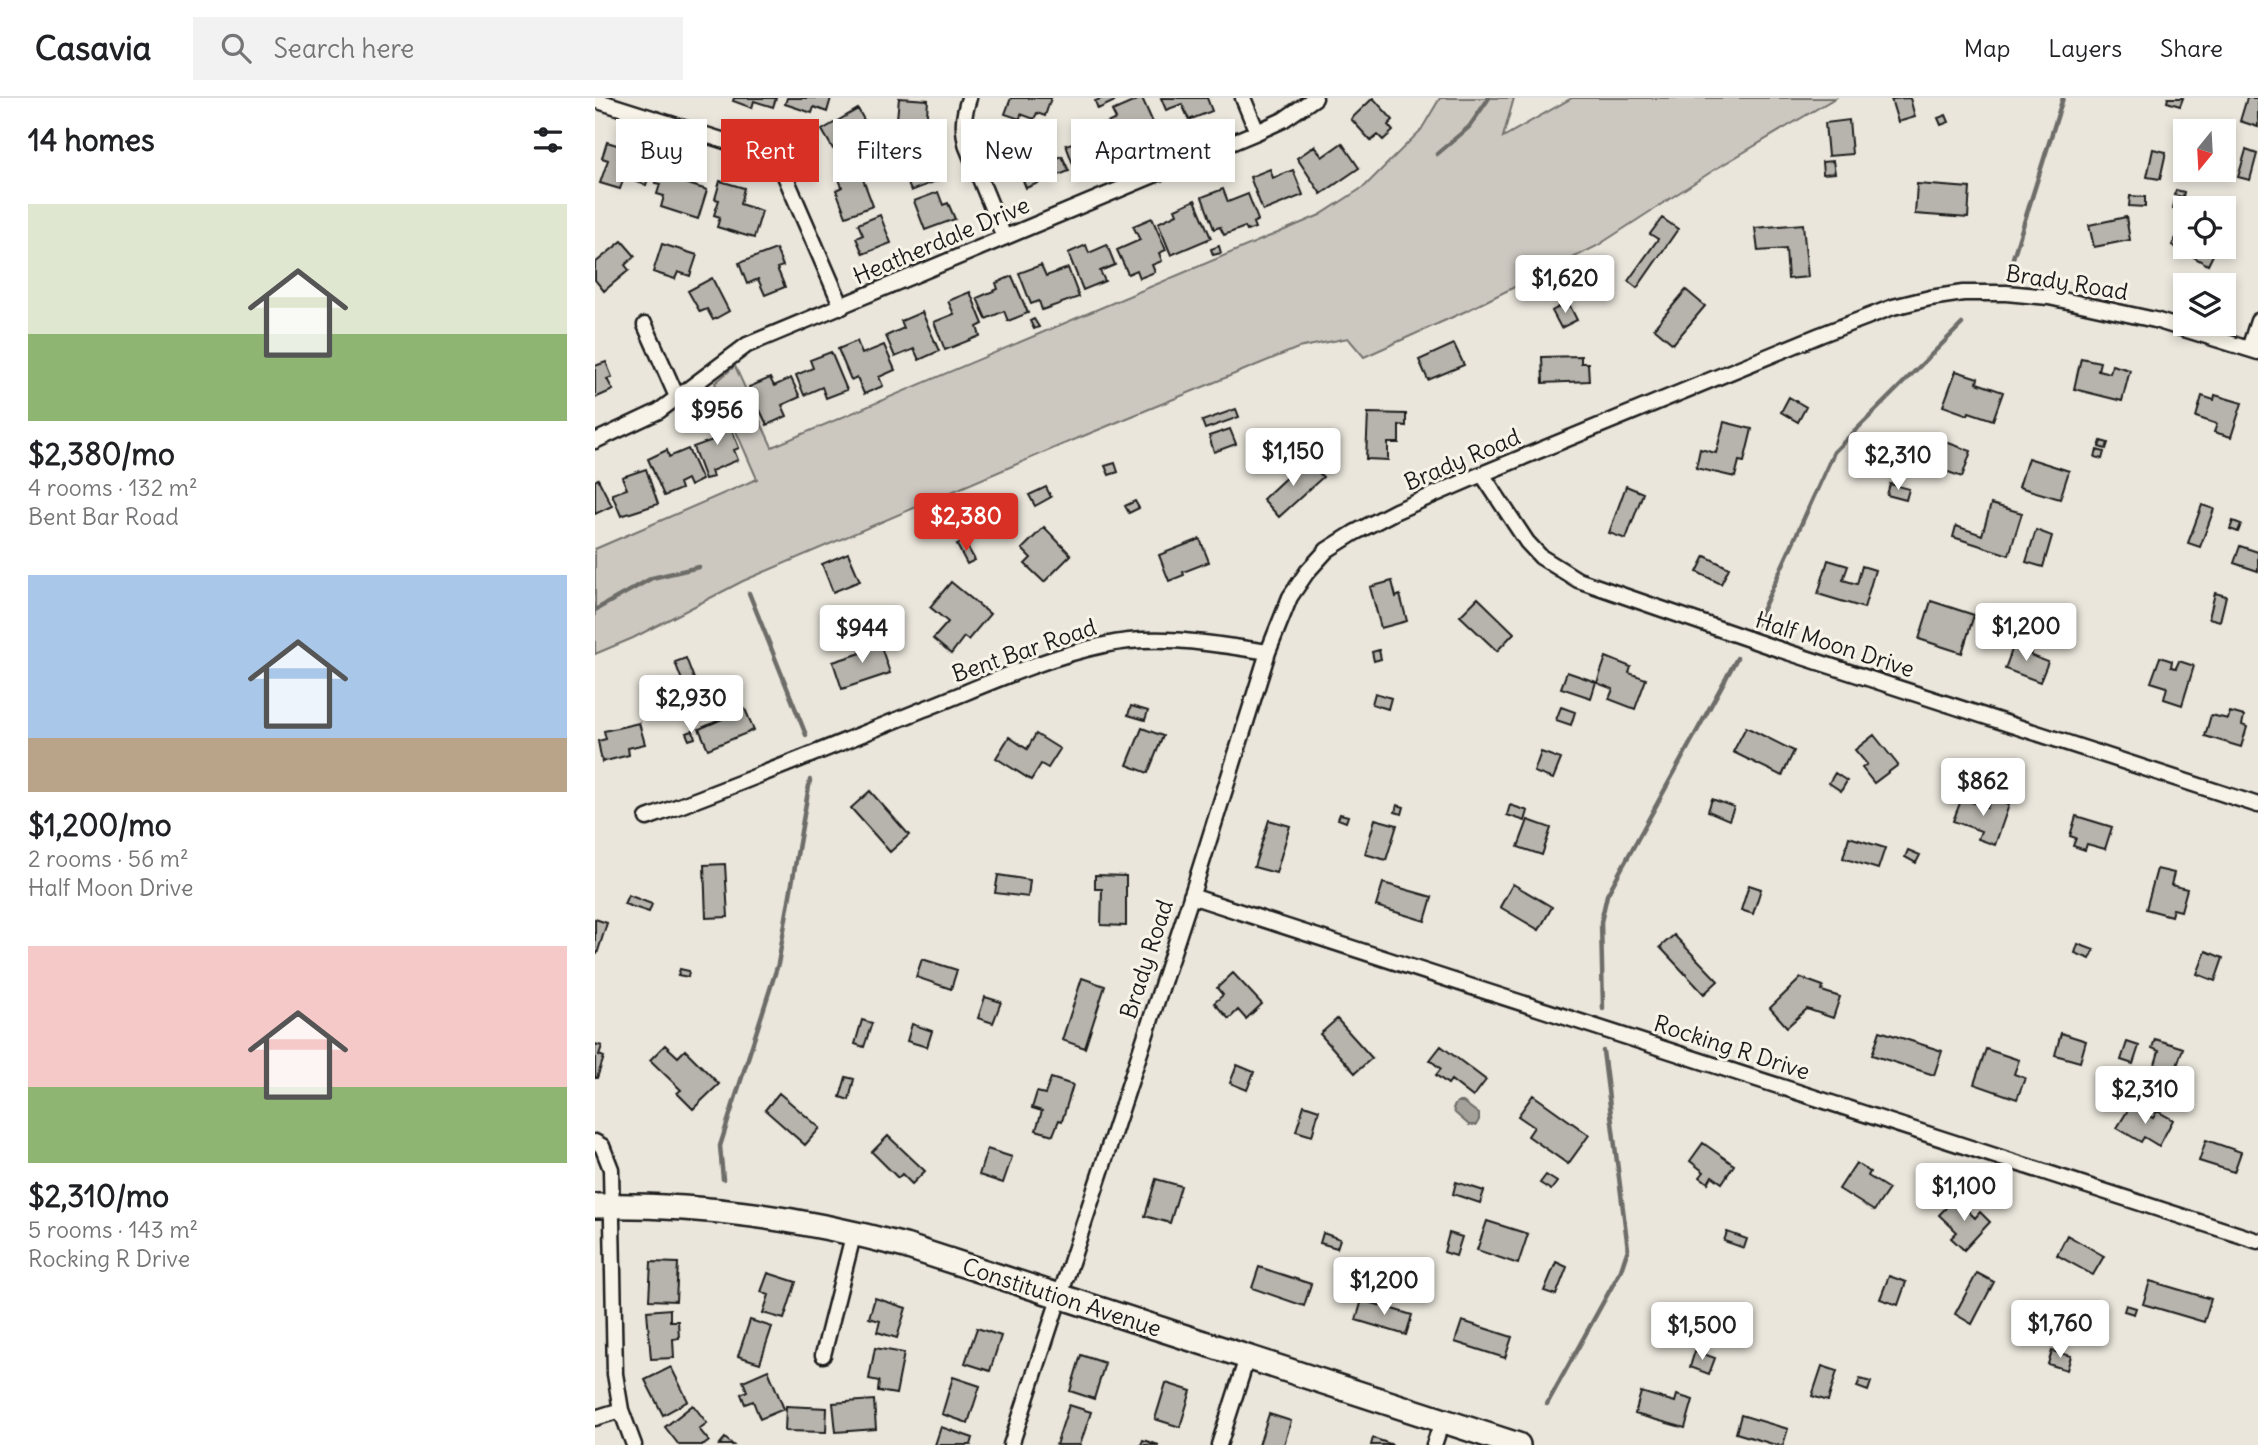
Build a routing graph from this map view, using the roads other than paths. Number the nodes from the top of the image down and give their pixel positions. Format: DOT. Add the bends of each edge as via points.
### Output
graph roads {
  1 [pos="969,98"];
  2 [pos="1243,98"];
  3 [pos="1315,98"];
  4 [pos="595,100"];
  5 [pos="1257,132"];
  6 [pos="1004,237"];
  7 [pos="842,307"];
  8 [pos="2258,321"];
  9 [pos="645,325"];
  10 [pos="2253,351"];
  11 [pos="677,397"];
  12 [pos="595,440"];
  13 [pos="1482,474"];
  14 [pos="1268,652"];
  15 [pos="2258,805"];
  16 [pos="647,818"];
  17 [pos="1191,896"];
  18 [pos="595,1142"];
  19 [pos="603,1206"];
  20 [pos="854,1233"];
  21 [pos="2258,1241"];
  22 [pos="1059,1296"];
  23 [pos="823,1355"];
  24 [pos="1247,1358"];
  25 [pos="621,1410"];
  26 [pos="595,1418"];
  27 [pos="1442,1421"];
  28 [pos="634,1445"];
  29 [pos="1011,1445"];
  30 [pos="1219,1445"];
  31 [pos="1434,1445"];
  32 [pos="1518,1445"];
  1 -- 6 [label="street" via="963,131"];
  2 -- 5 [label="street"];
  3 -- 5 [label="street, Heatherdale Drive"];
  4 -- 7 [label="street" via="784,157"];
  5 -- 6 [label="street, Heatherdale Drive"];
  6 -- 7 [label="street, Heatherdale Drive"];
  7 -- 11 [label="street, Heatherdale Drive" via="747,345"];
  8 -- 10 [label="street"];
  9 -- 11 [label="street"];
  10 -- 13 [label="street, Brady Road" via="2155,320 2049,297 1963,293 1930,298 1820,335"];
  11 -- 12 [label="street, Heatherdale Drive" via="639,422"];
  13 -- 14 [label="street, Brady Road" via="1396,512 1327,550 1290,597"];
  13 -- 15 [label="street, Half Moon Drive" via="1527,542 1541,557 1578,580"];
  14 -- 16 [label="street, Bent Bar Road" via="1189,640 1106,644 1031,667"];
  14 -- 17 [label="street, Brady Road"];
  17 -- 21 [label="street, Rocking R Drive"];
  17 -- 22 [label="street, Brady Road"];
  18 -- 19 [label="street" via="602,1146 611,1169"];
  19 -- 20 [label="main road, Constitution Avenue" via="745,1212"];
  19 -- 25 [label="street"];
  20 -- 22 [label="main road, Constitution Avenue"];
  20 -- 23 [label="street"];
  22 -- 24 [label="main road, Constitution Avenue"];
  22 -- 29 [label="street, Brady Road"];
  24 -- 27 [label="main road, Constitution Avenue"];
  24 -- 30 [label="street"];
  25 -- 26 [label="street"];
  25 -- 28 [label="street"];
  27 -- 31 [label="street"];
  27 -- 32 [label="main road, Constitution Avenue"];
}
